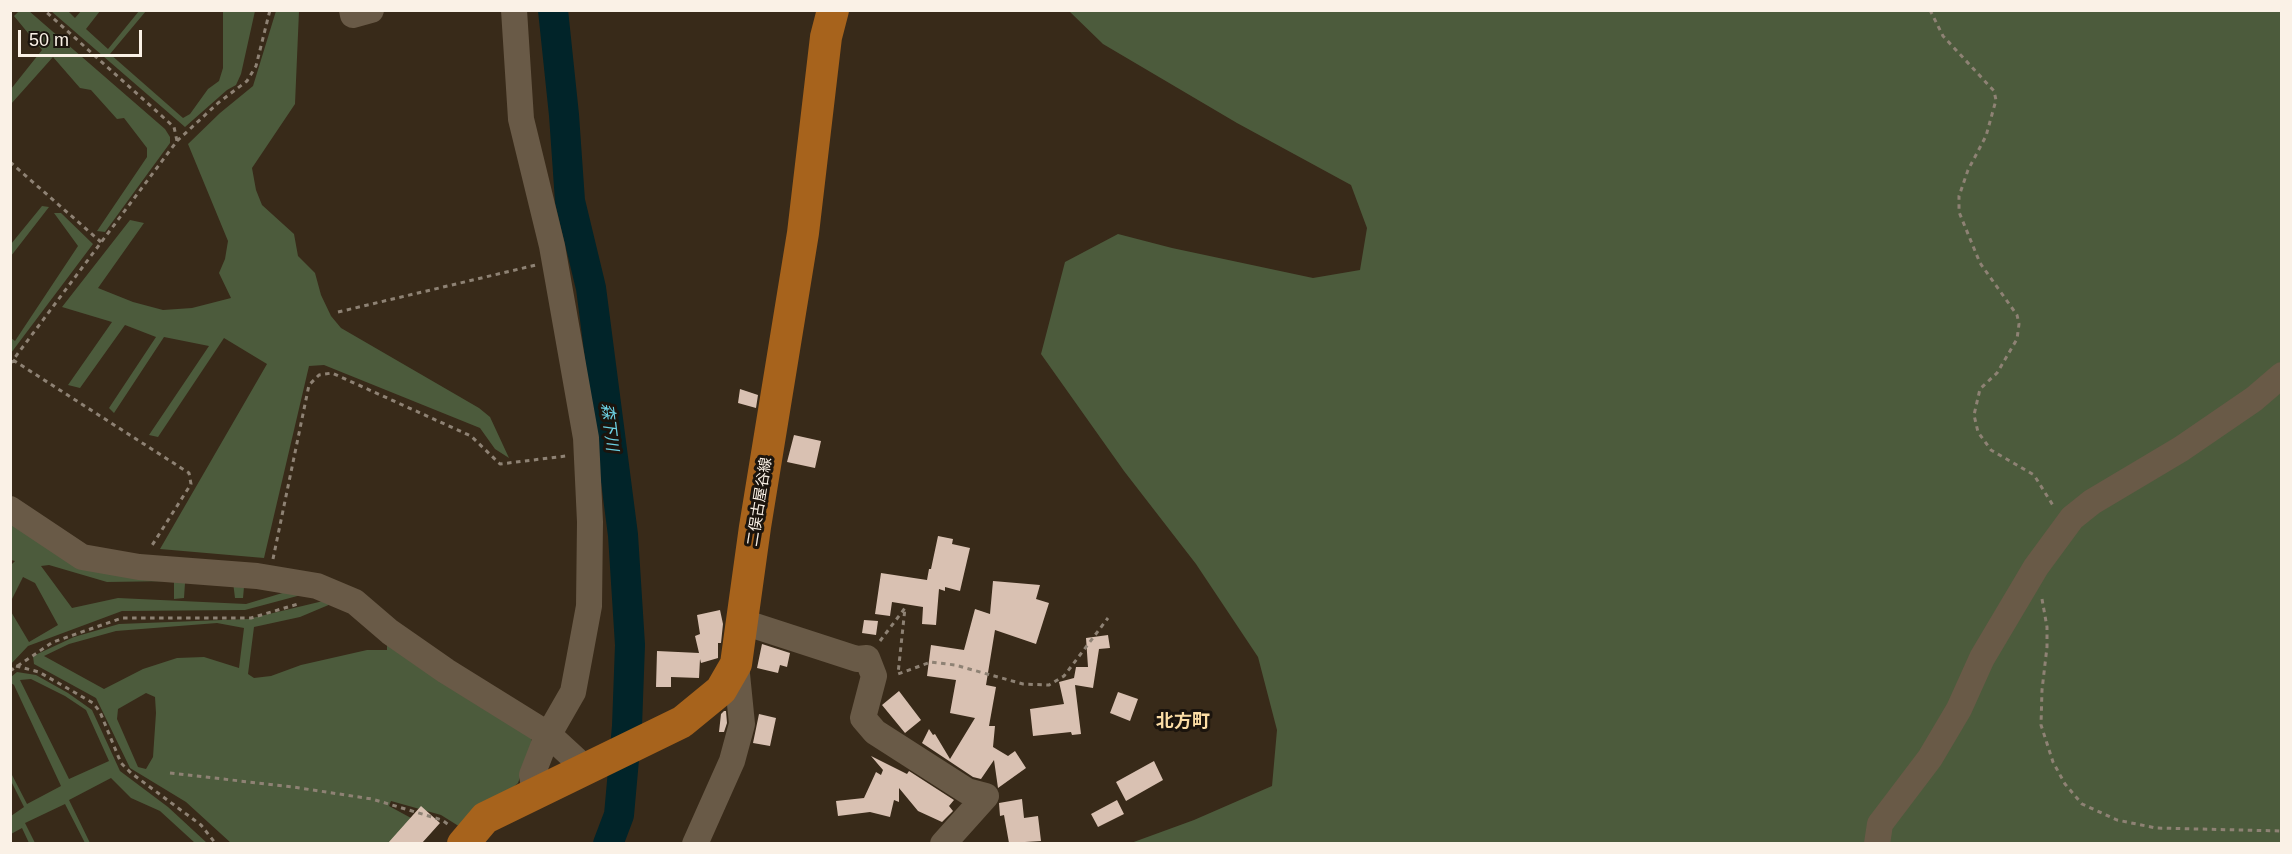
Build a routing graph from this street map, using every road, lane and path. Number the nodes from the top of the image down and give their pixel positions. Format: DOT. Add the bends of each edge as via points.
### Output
graph roads {
  1 [pos="44,10"];
  2 [pos="270,10"];
  3 [pos="352,10"];
  4 [pos="370,10"];
  5 [pos="514,10"];
  6 [pos="833,10"];
  7 [pos="1930,10"];
  8 [pos="177,141"];
  9 [pos="10,162"];
  10 [pos="101,242"];
  11 [pos="555,261"];
  12 [pos="338,312"];
  13 [pos="12,362"];
  14 [pos="2282,375"];
  15 [pos="587,452"];
  16 [pos="10,509"];
  17 [pos="2066,526"];
  18 [pos="139,567"];
  19 [pos="2036,567"];
  20 [pos="269,578"];
  21 [pos="330,591"];
  22 [pos="1108,618"];
  23 [pos="743,622"];
  24 [pos="867,658"];
  25 [pos="736,664"];
  26 [pos="16,666"];
  27 [pos="10,671"];
  28 [pos="549,735"];
  29 [pos="586,769"];
  30 [pos="170,773"];
  31 [pos="535,794"];
  32 [pos="2282,831"];
  33 [pos="465,841"];
  34 [pos="216,843"];
  35 [pos="695,843"];
  36 [pos="943,843"];
  37 [pos="1877,843"];
  1 -- 8 [label="path" via="174,127"];
  2 -- 8 [label="path" via="256,66 247,81"];
  3 -- 4 [label="street" via="353,15"];
  5 -- 11 [label="street" via="521,119"];
  6 -- 23 [label="main road, 二俣古屋谷線"];
  7 -- 17 [label="path" via="1943,36 1994,91 1996,100 1986,136 1959,196 1959,212 1980,263 2017,315 2019,324 2017,339 1997,373 1980,389 1974,416 1978,432 1991,450 2034,475"];
  8 -- 10 [label="path"];
  9 -- 10 [label="path"];
  10 -- 13 [label="path"];
  11 -- 12 [label="path"];
  11 -- 15 [label="street"];
  13 -- 18 [label="path" via="189,473 191,484"];
  14 -- 17 [label="street" via="2181,449 2092,502"];
  15 -- 20 [label="path" via="500,464 471,436 332,373 319,375 309,385"];
  15 -- 28 [label="street" via="589,606 573,692"];
  16 -- 18 [label="street" via="82,557"];
  17 -- 19 [label="street"];
  18 -- 20 [label="street"];
  19 -- 32 [label="path" via="2047,627 2041,725 2053,762 2082,804 2117,820 2156,828"];
  19 -- 37 [label="street" via="1982,657 1959,709 1930,758 1880,824"];
  20 -- 21 [label="street"];
  21 -- 26 [label="path" via="319,598 251,618 122,618 53,642"];
  21 -- 28 [label="street" via="355,602 446,671"];
  22 -- 24 [label="path" via="1064,676 1049,685 1023,684 931,662 898,674 905,608"];
  23 -- 24 [label="street" via="857,659"];
  23 -- 25 [label="main road, 二俣古屋谷線"];
  24 -- 36 [label="street" via="874,676 863,718 875,732 967,791 986,796"];
  25 -- 29 [label="main road, 二俣古屋谷線" via="721,690 682,722"];
  25 -- 35 [label="street" via="742,724 732,761"];
  26 -- 27 [label="path"];
  26 -- 34 [label="path" via="39,672 93,703 121,763 201,825"];
  28 -- 29 [label="street"];
  28 -- 31 [label="street" via="532,775"];
  29 -- 31 [label="main road, 二俣古屋谷線"];
  30 -- 33 [label="path" via="372,799 442,820"];
  31 -- 33 [label="main road, 二俣古屋谷線" via="485,818"];
}
